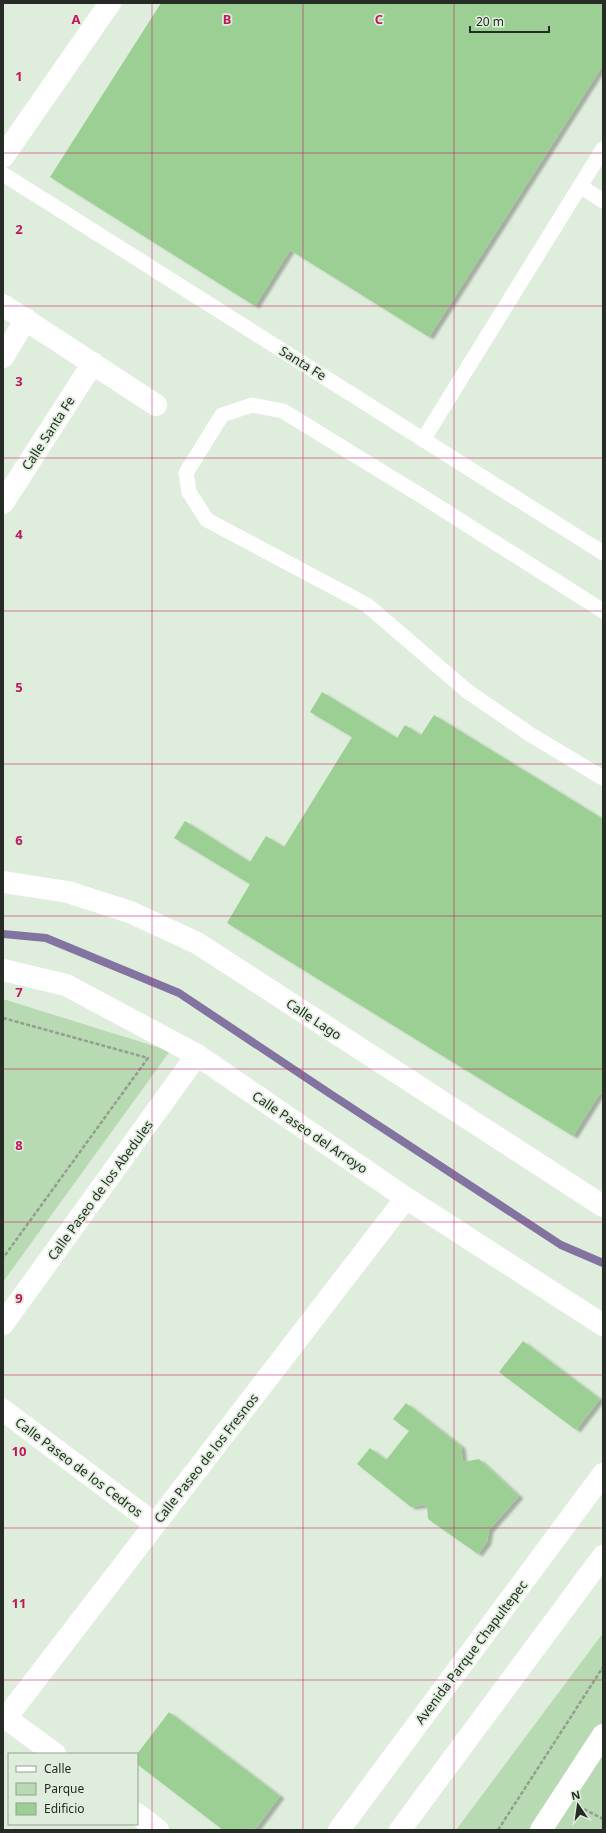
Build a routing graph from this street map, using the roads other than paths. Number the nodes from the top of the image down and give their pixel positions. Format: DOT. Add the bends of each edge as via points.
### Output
graph roads {
  1 [pos="110,3"];
  2 [pos="603,149"];
  3 [pos="3,157"];
  4 [pos="3,174"];
  5 [pos="580,186"];
  6 [pos="603,201"];
  7 [pos="3,305"];
  8 [pos="26,319"];
  9 [pos="3,357"];
  10 [pos="93,363"];
  11 [pos="156,405"];
  12 [pos="424,440"];
  13 [pos="3,503"];
  14 [pos="603,553"];
  15 [pos="603,611"];
  16 [pos="603,778"];
  17 [pos="3,882"];
  18 [pos="3,970"];
  19 [pos="197,1055"];
  20 [pos="406,1198"];
  21 [pos="603,1206"];
  22 [pos="3,1324"];
  23 [pos="603,1325"];
  24 [pos="3,1410"];
  25 [pos="603,1474"];
  26 [pos="155,1524"];
  27 [pos="603,1556"];
  28 [pos="4,1717"];
  29 [pos="603,1735"];
  30 [pos="54,1753"];
  31 [pos="138,1815"];
  32 [pos="158,1830"];
  33 [pos="339,1830"];
  34 [pos="400,1830"];
  35 [pos="541,1830"];
  1 -- 3 [label="street"];
  2 -- 5 [label="lane"];
  4 -- 12 [label="lane, Santa Fe"];
  5 -- 6 [label="lane"];
  5 -- 12 [label="lane"];
  7 -- 8 [label="street"];
  8 -- 9 [label="street"];
  8 -- 10 [label="street"];
  10 -- 11 [label="street"];
  10 -- 13 [label="street, Calle Santa Fe"];
  12 -- 14 [label="lane, Santa Fe"];
  15 -- 16 [label="lane" via="283,411 252,405 222,414 186,473 189,492 207,520 367,605 466,691 531,735"];
  17 -- 21 [label="street, Calle Lago" via="68,892 130,912 197,943"];
  18 -- 19 [label="street, Calle Paseo del Arroyo" via="66,986"];
  19 -- 20 [label="street, Calle Paseo del Arroyo"];
  19 -- 22 [label="street, Calle Paseo de los Abedules"];
  20 -- 23 [label="street, Calle Paseo del Arroyo"];
  20 -- 26 [label="street, Calle Paseo de los Fresnos"];
  24 -- 26 [label="street, Calle Paseo de los Cedros"];
  25 -- 33 [label="street, Avenida Parque Chapultepec"];
  26 -- 28 [label="street, Calle Paseo de los Fresnos"];
  27 -- 34 [label="street"];
  28 -- 30 [label="street"];
  29 -- 35 [label="street"];
  31 -- 32 [label="street"];
}
